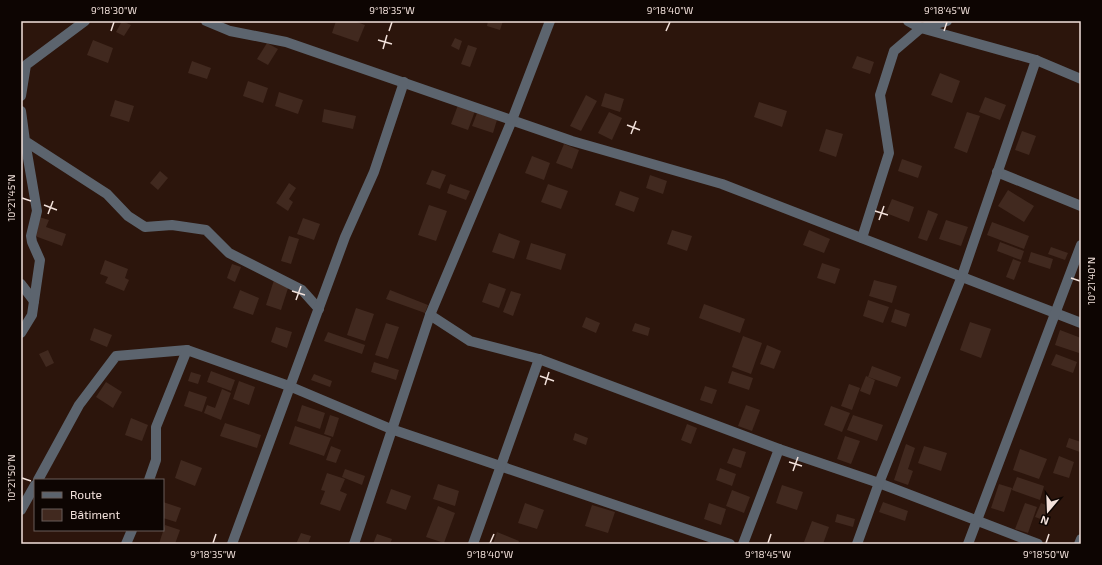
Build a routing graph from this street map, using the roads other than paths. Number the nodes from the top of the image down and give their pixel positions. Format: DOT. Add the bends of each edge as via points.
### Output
graph roads {
  1 [pos="85,21"];
  2 [pos="206,21"];
  3 [pos="550,21"];
  4 [pos="908,21"];
  5 [pos="947,21"];
  6 [pos="921,28"];
  7 [pos="1036,60"];
  8 [pos="24,64"];
  9 [pos="1081,79"];
  10 [pos="404,82"];
  11 [pos="21,96"];
  12 [pos="21,111"];
  13 [pos="512,120"];
  14 [pos="25,141"];
  15 [pos="997,172"];
  16 [pos="1081,206"];
  17 [pos="862,238"];
  18 [pos="1081,244"];
  19 [pos="962,276"];
  20 [pos="21,284"];
  21 [pos="34,301"];
  22 [pos="319,309"];
  23 [pos="1054,312"];
  24 [pos="430,315"];
  25 [pos="1081,323"];
  26 [pos="21,333"];
  27 [pos="187,350"];
  28 [pos="539,359"];
  29 [pos="289,386"];
  30 [pos="391,429"];
  31 [pos="779,449"];
  32 [pos="500,466"];
  33 [pos="39,479"];
  34 [pos="149,479"];
  35 [pos="879,483"];
  36 [pos="34,487"];
  37 [pos="21,510"];
  38 [pos="976,520"];
  39 [pos="132,531"];
  40 [pos="1081,539"];
  41 [pos="126,544"];
  42 [pos="232,544"];
  43 [pos="354,544"];
  44 [pos="473,544"];
  45 [pos="730,544"];
  46 [pos="743,544"];
  47 [pos="857,544"];
  48 [pos="968,544"];
  49 [pos="1038,544"];
  50 [pos="1079,544"];
  1 -- 8 [label="street"];
  2 -- 10 [label="street" via="230,31 286,42"];
  3 -- 13 [label="street"];
  4 -- 6 [label="street"];
  5 -- 6 [label="street"];
  6 -- 7 [label="street"];
  6 -- 17 [label="street" via="894,51 880,95 889,153"];
  7 -- 9 [label="street"];
  7 -- 15 [label="street"];
  8 -- 11 [label="street"];
  10 -- 13 [label="street"];
  10 -- 22 [label="street" via="374,172"];
  12 -- 14 [label="street"];
  13 -- 17 [label="street" via="572,141 722,184"];
  13 -- 24 [label="street"];
  14 -- 21 [label="street" via="37,210 31,236 40,260"];
  14 -- 22 [label="street" via="107,194 128,216 145,227 172,225 206,230 230,253 302,290"];
  15 -- 16 [label="street"];
  15 -- 19 [label="street"];
  17 -- 19 [label="street"];
  18 -- 23 [label="street"];
  19 -- 23 [label="street"];
  19 -- 35 [label="street"];
  20 -- 21 [label="street"];
  21 -- 26 [label="street" via="32,315"];
  22 -- 29 [label="street"];
  23 -- 25 [label="street"];
  23 -- 38 [label="street"];
  24 -- 28 [label="street" via="470,340"];
  24 -- 30 [label="street"];
  27 -- 29 [label="street"];
  27 -- 33 [label="street" via="116,356 80,406"];
  27 -- 34 [label="street" via="156,428 156,460"];
  28 -- 31 [label="street"];
  28 -- 32 [label="street"];
  29 -- 30 [label="street"];
  29 -- 42 [label="street"];
  30 -- 32 [label="street"];
  30 -- 43 [label="street"];
  31 -- 35 [label="street"];
  31 -- 46 [label="street"];
  32 -- 44 [label="street"];
  32 -- 45 [label="street"];
  35 -- 38 [label="street"];
  35 -- 47 [label="street"];
  36 -- 37 [label="street"];
  38 -- 48 [label="street"];
  38 -- 49 [label="street"];
  39 -- 41 [label="street"];
  40 -- 50 [label="street"];
}
